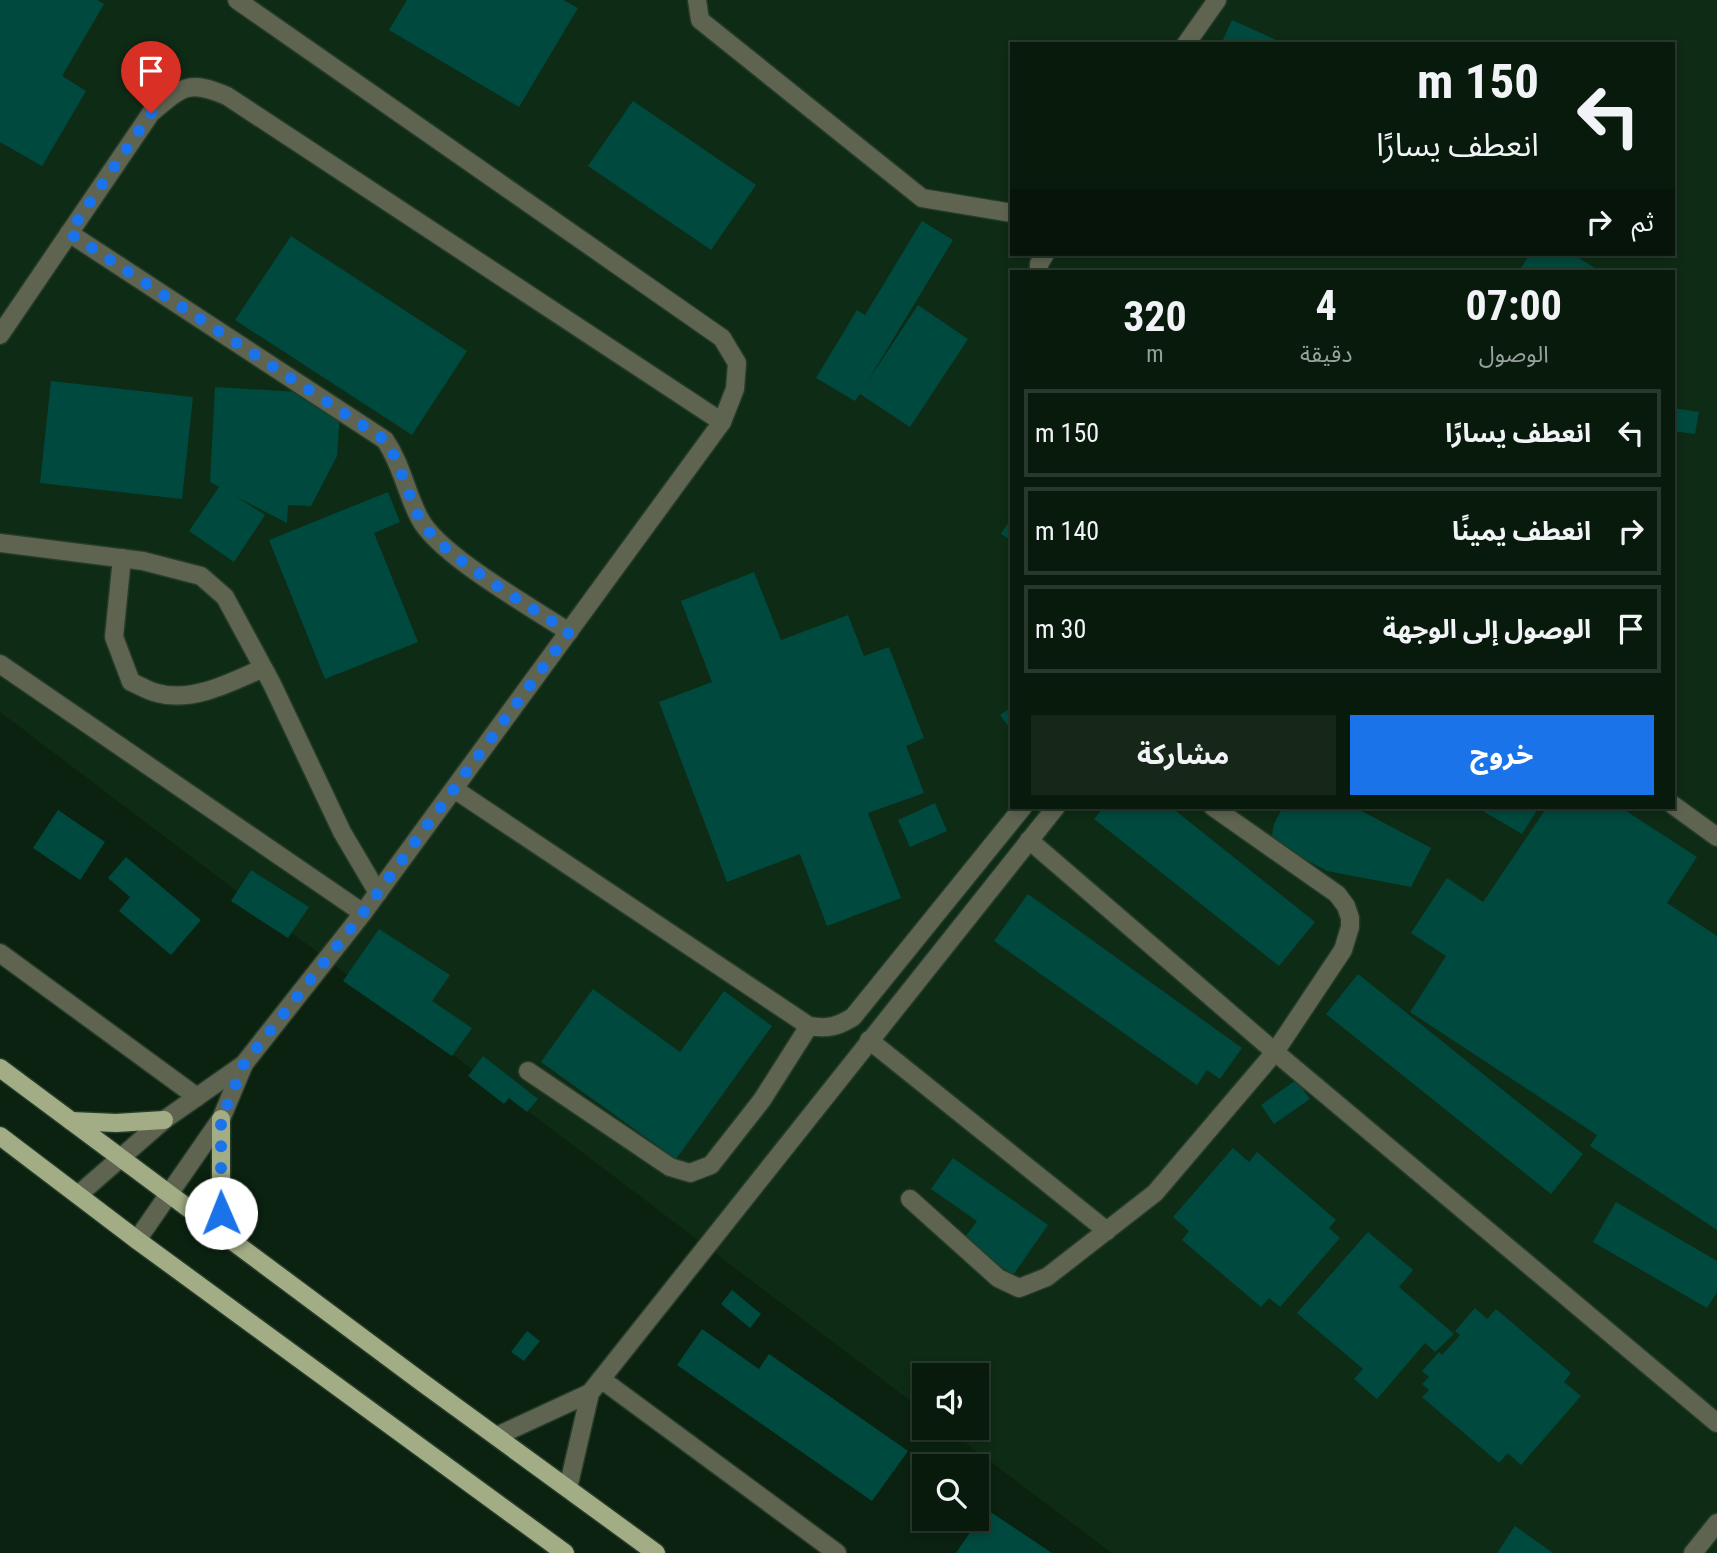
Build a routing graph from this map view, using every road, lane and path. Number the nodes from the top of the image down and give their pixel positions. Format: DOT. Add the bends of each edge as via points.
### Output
graph roads {
  1 [pos="237,0"];
  2 [pos="697,0"];
  3 [pos="1217,0"];
  4 [pos="1187,42"];
  5 [pos="1010,213"];
  6 [pos="69,233"];
  7 [pos="0,335"];
  8 [pos="722,422"];
  9 [pos="0,543"];
  10 [pos="122,558"];
  11 [pos="569,632"];
  12 [pos="0,664"];
  13 [pos="263,668"];
  14 [pos="454,789"];
  15 [pos="1675,807"];
  16 [pos="1021,809"];
  17 [pos="1054,809"];
  18 [pos="1216,809"];
  19 [pos="1717,837"];
  20 [pos="1029,840"];
  21 [pos="378,893"];
  22 [pos="363,913"];
  23 [pos="0,953"];
  24 [pos="809,1026"];
  25 [pos="869,1040"];
  26 [pos="1275,1052"];
  27 [pos="244,1064"];
  28 [pos="0,1068"];
  29 [pos="528,1071"];
  30 [pos="197,1097"];
  31 [pos="221,1119"];
  32 [pos="163,1120"];
  33 [pos="71,1121"];
  34 [pos="0,1136"];
  35 [pos="120,1158"];
  36 [pos="78,1195"];
  37 [pos="170,1195"];
  38 [pos="910,1199"];
  39 [pos="1107,1231"];
  40 [pos="222,1234"];
  41 [pos="137,1240"];
  42 [pos="596,1386"];
  43 [pos="1717,1423"];
  44 [pos="497,1436"];
  45 [pos="568,1488"];
  46 [pos="1717,1523"];
  47 [pos="565,1553"];
  48 [pos="656,1553"];
  49 [pos="837,1553"];
  50 [pos="1693,1553"];
  1 -- 8 [label="lane" via="722,338 737,363 735,389"];
  2 -- 5 [label="lane" via="701,20 922,198"];
  3 -- 4 [label="lane"];
  6 -- 7 [label="lane"];
  6 -- 8 [label="lane" via="151,113 180,89 204,86 227,96"];
  6 -- 11 [label="lane" via="385,440 420,519 437,541"];
  8 -- 11 [label="lane"];
  9 -- 10 [label="lane"];
  10 -- 13 [label="lane" via="201,576 225,597"];
  10 -- 13 [label="lane" via="114,637 131,682 158,694 184,694 218,688"];
  11 -- 14 [label="lane"];
  12 -- 22 [label="lane"];
  13 -- 21 [label="lane" via="342,832"];
  14 -- 21 [label="lane"];
  14 -- 24 [label="lane"];
  15 -- 19 [label="lane"];
  16 -- 24 [label="lane" via="853,1017 825,1029"];
  17 -- 20 [label="lane"];
  18 -- 26 [label="lane" via="1337,894 1350,918 1343,950"];
  20 -- 25 [label="lane"];
  20 -- 26 [label="lane"];
  21 -- 22 [label="lane"];
  22 -- 27 [label="lane"];
  23 -- 30 [label="lane"];
  24 -- 29 [label="lane" via="762,1100 710,1165 690,1173 670,1167"];
  25 -- 39 [label="lane"];
  25 -- 42 [label="lane"];
  26 -- 39 [label="lane" via="1155,1193"];
  26 -- 43 [label="lane"];
  27 -- 30 [label="lane"];
  27 -- 31 [label="lane"];
  28 -- 33 [label="main road"];
  30 -- 32 [label="lane"];
  31 -- 37 [label="lane"];
  31 -- 40 [label="main road"];
  32 -- 33 [label="main road"];
  32 -- 35 [label="lane"];
  33 -- 35 [label="main road"];
  34 -- 36 [label="main road"];
  35 -- 36 [label="lane"];
  35 -- 37 [label="main road"];
  36 -- 41 [label="main road"];
  37 -- 40 [label="main road"];
  37 -- 41 [label="lane"];
  38 -- 39 [label="lane" via="998,1278 1019,1288 1047,1277"];
  40 -- 44 [label="main road"];
  41 -- 47 [label="main road"];
  42 -- 44 [label="lane"];
  42 -- 45 [label="lane"];
  42 -- 49 [label="lane"];
  44 -- 45 [label="main road"];
  45 -- 48 [label="main road"];
  46 -- 50 [label="lane"];
}
